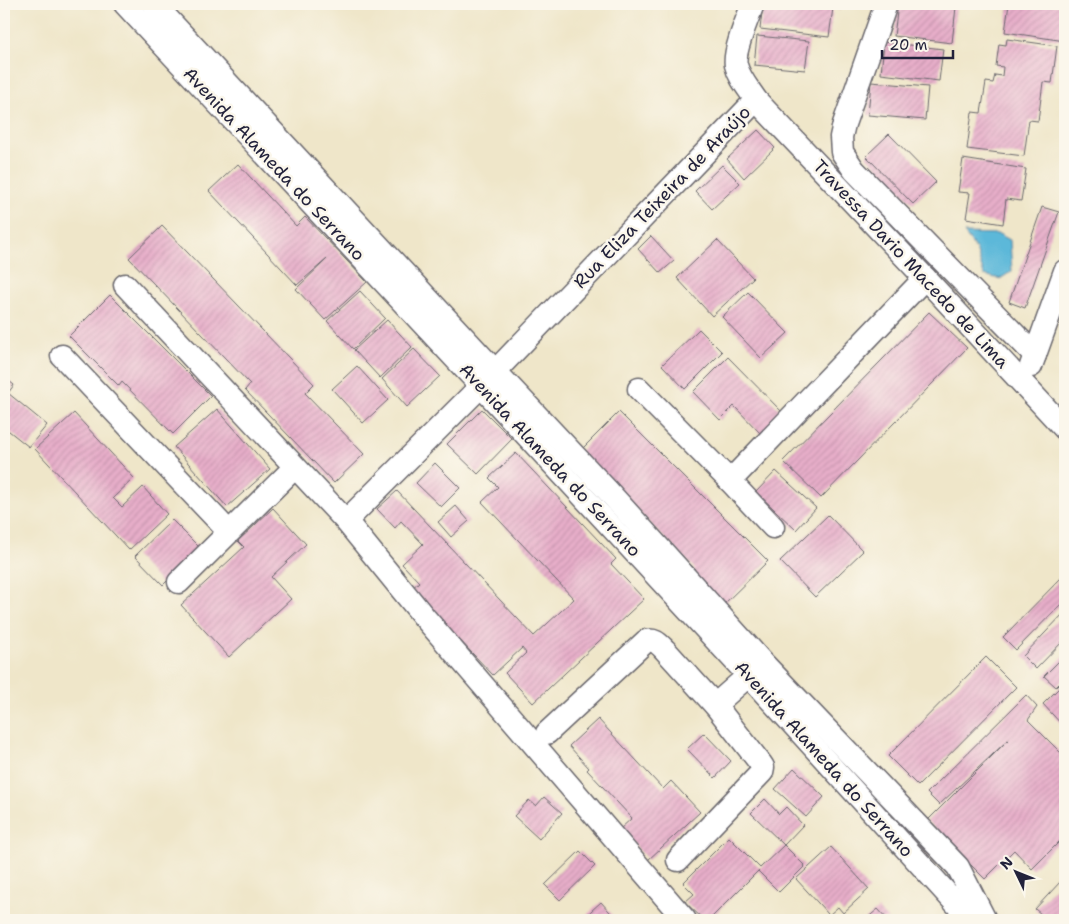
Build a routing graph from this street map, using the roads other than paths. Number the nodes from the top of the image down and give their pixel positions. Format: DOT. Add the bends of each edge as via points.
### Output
graph roads {
  1 [pos="125,4"];
  2 [pos="154,4"];
  3 [pos="753,4"];
  4 [pos="886,4"];
  5 [pos="756,100"];
  6 [pos="1065,271"];
  7 [pos="925,278"];
  8 [pos="125,285"];
  9 [pos="1034,355"];
  10 [pos="62,356"];
  11 [pos="488,378"];
  12 [pos="1026,386"];
  13 [pos="639,389"];
  14 [pos="1065,429"];
  15 [pos="295,467"];
  16 [pos="730,481"];
  17 [pos="346,521"];
  18 [pos="774,527"];
  19 [pos="229,532"];
  20 [pos="179,582"];
  21 [pos="756,669"];
  22 [pos="715,705"];
  23 [pos="547,733"];
  24 [pos="678,860"];
  25 [pos="684,920"];
  26 [pos="971,920"];
  27 [pos="985,920"];
  1 -- 11 [label="street, Avenida Alameda do Serrano"];
  2 -- 11 [label="street, Avenida Alameda do Serrano"];
  3 -- 5 [label="street, Rua Eliza Teixeira de Araújo" via="735,63"];
  4 -- 9 [label="street" via="844,124 842,152 854,170"];
  5 -- 7 [label="street, Travessa Dario Macedo de Lima"];
  5 -- 11 [label="street, Rua Eliza Teixeira de Araújo"];
  6 -- 9 [label="street"];
  7 -- 12 [label="street, Travessa Dario Macedo de Lima"];
  7 -- 16 [label="street"];
  8 -- 15 [label="street"];
  9 -- 12 [label="street"];
  10 -- 19 [label="street"];
  11 -- 17 [label="street, Rua Eliza Teixeira de Araújo"];
  11 -- 21 [label="street, Avenida Alameda do Serrano"];
  12 -- 14 [label="street, Travessa Dario Macedo de Lima"];
  13 -- 16 [label="street"];
  15 -- 17 [label="street"];
  15 -- 19 [label="street"];
  16 -- 18 [label="street"];
  17 -- 25 [label="street"];
  19 -- 20 [label="street"];
  21 -- 22 [label="street"];
  21 -- 26 [label="street, Avenida Alameda do Serrano"];
  21 -- 27 [label="street, Avenida Alameda do Serrano" via="958,867"];
  22 -- 23 [label="street" via="665,650 651,640 646,641"];
  22 -- 24 [label="street" via="761,764 762,772"];
}
